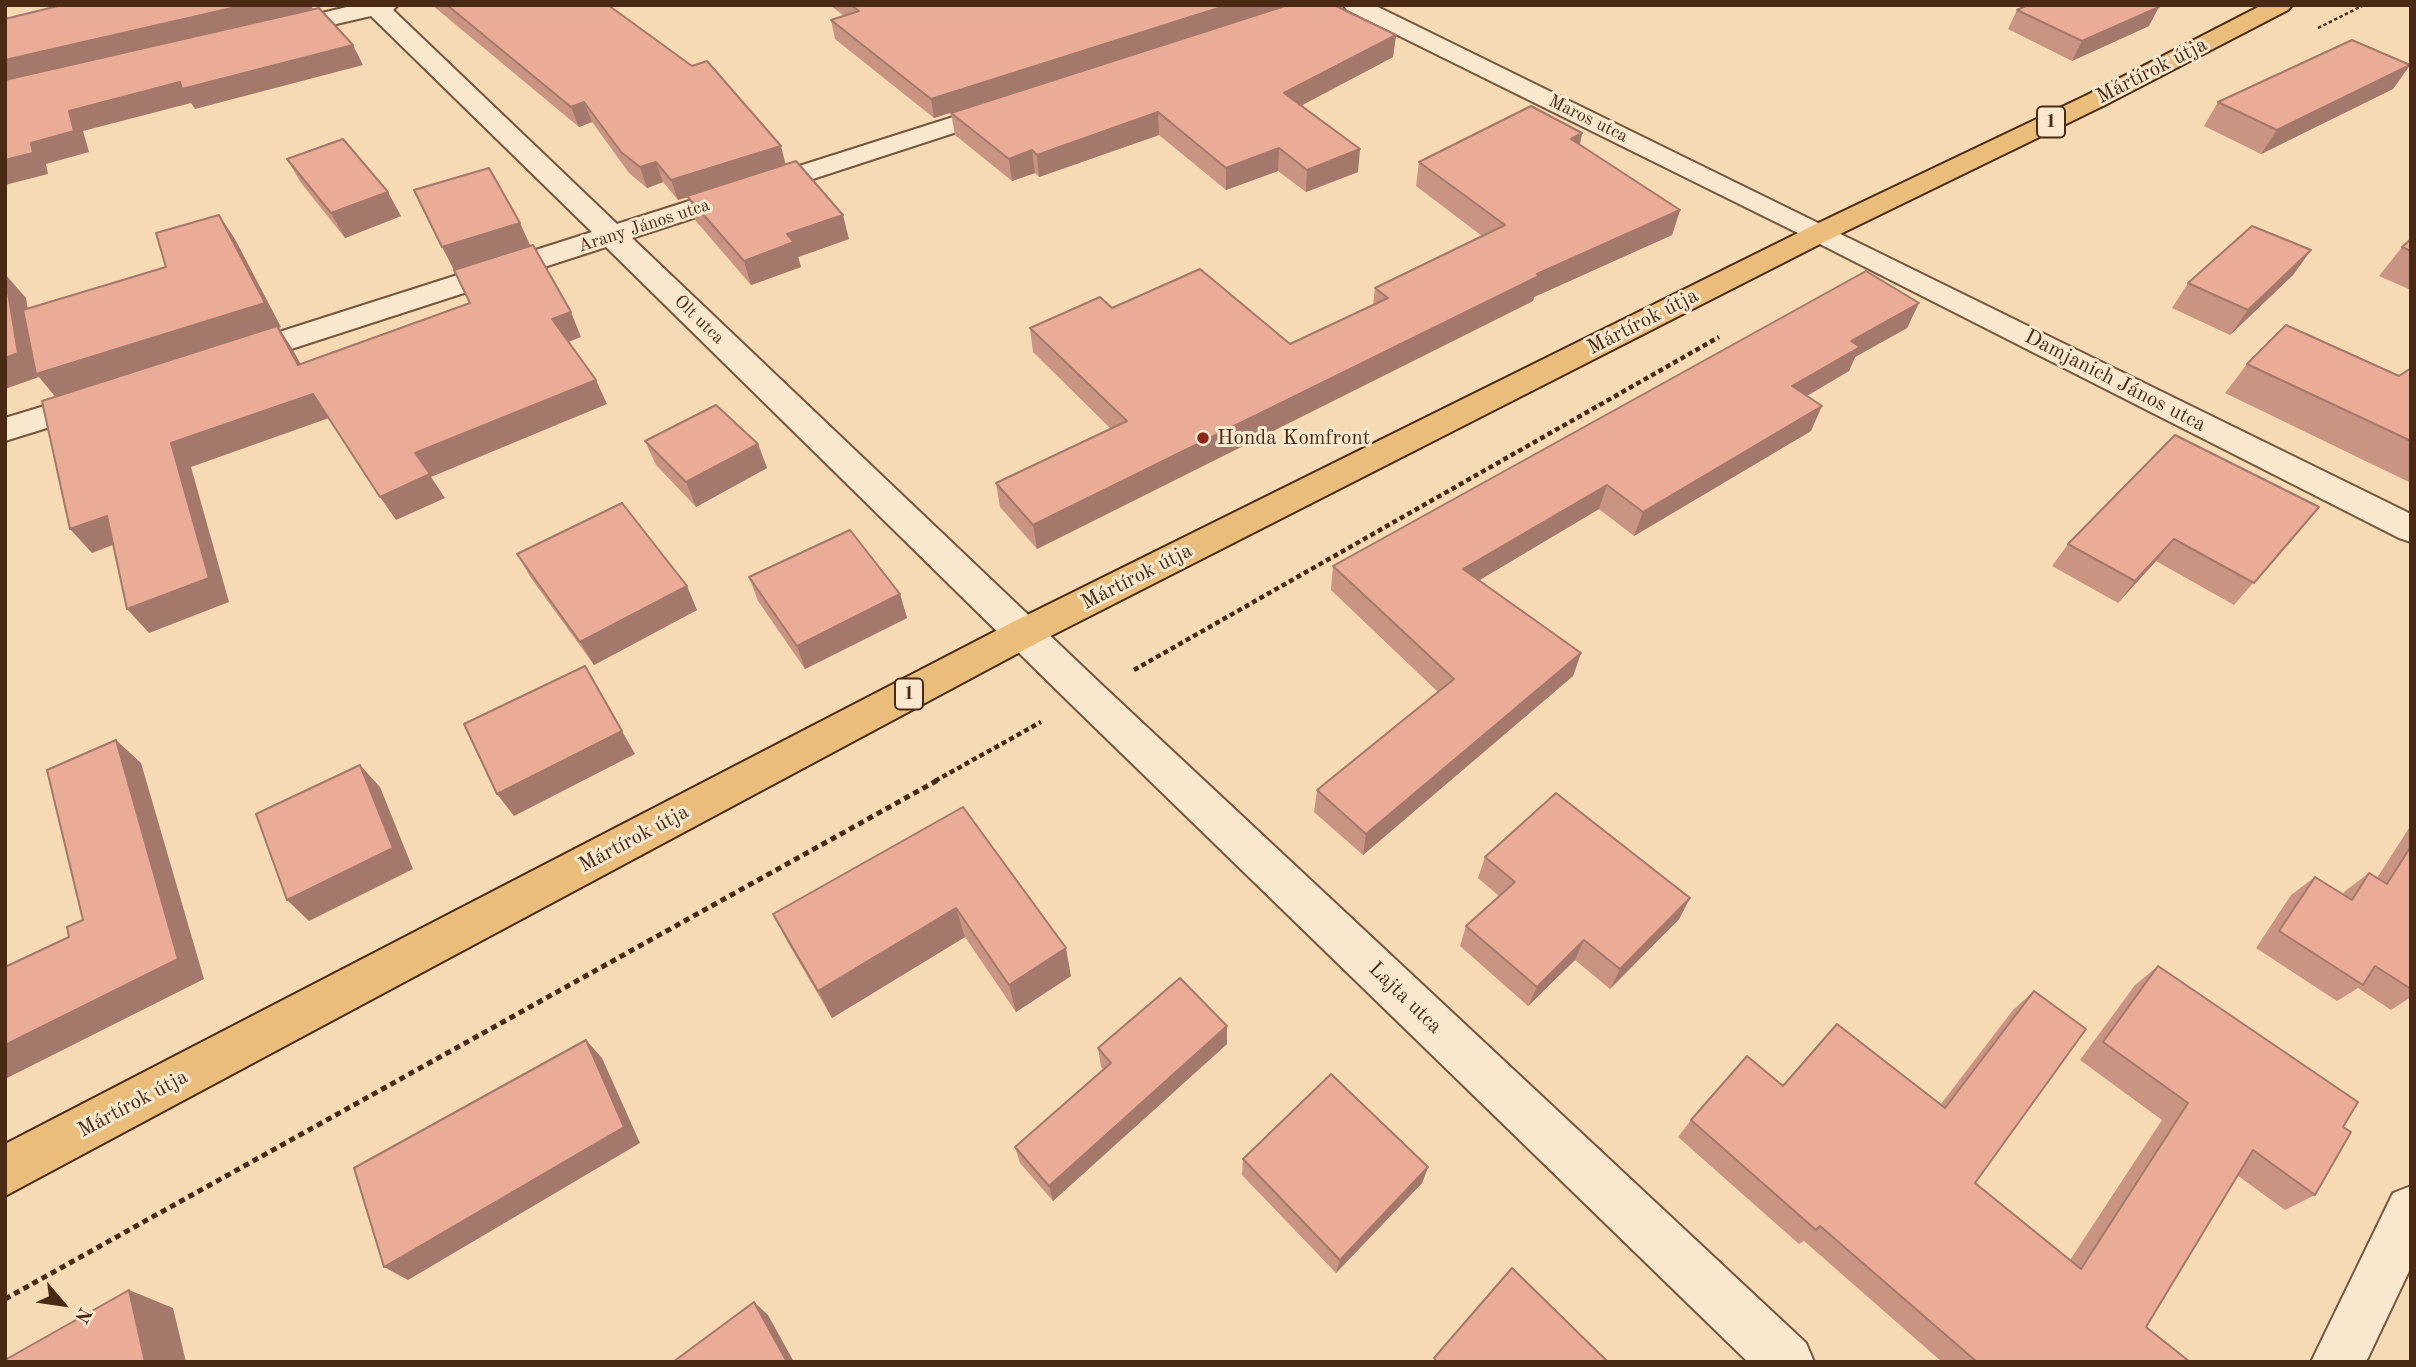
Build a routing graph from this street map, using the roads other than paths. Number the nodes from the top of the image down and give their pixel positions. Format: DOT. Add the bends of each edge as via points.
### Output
graph roads {
  1 [pos="1355,5"];
  2 [pos="2280,5"];
  3 [pos="379,6"];
  4 [pos="257,36"];
  5 [pos="1032,99"];
  6 [pos="1820,233"];
  7 [pos="612,236"];
  8 [pos="216,363"];
  9 [pos="124,392"];
  10 [pos="5,430"];
  11 [pos="2411,529"];
  12 [pos="1024,633"];
  13 [pos="5,1171"];
  14 [pos="2411,1211"];
  15 [pos="1787,1362"];
  16 [pos="2338,1362"];
  1 -- 6 [label="street, Maros utca"];
  2 -- 6 [label="main road, Mártírok útja / 1"];
  3 -- 4 [label="street"];
  3 -- 7 [label="street, Olt utca"];
  5 -- 7 [label="street, Arany János utca"];
  6 -- 11 [label="street, Damjanich János utca"];
  6 -- 12 [label="main road, Mártírok útja / 1"];
  7 -- 8 [label="street, Arany János utca"];
  7 -- 12 [label="street, Olt utca"];
  9 -- 10 [label="street"];
  12 -- 13 [label="main road, Mártírok útja / 1"];
  12 -- 15 [label="street, Lajta utca"];
  14 -- 16 [label="street"];
}
